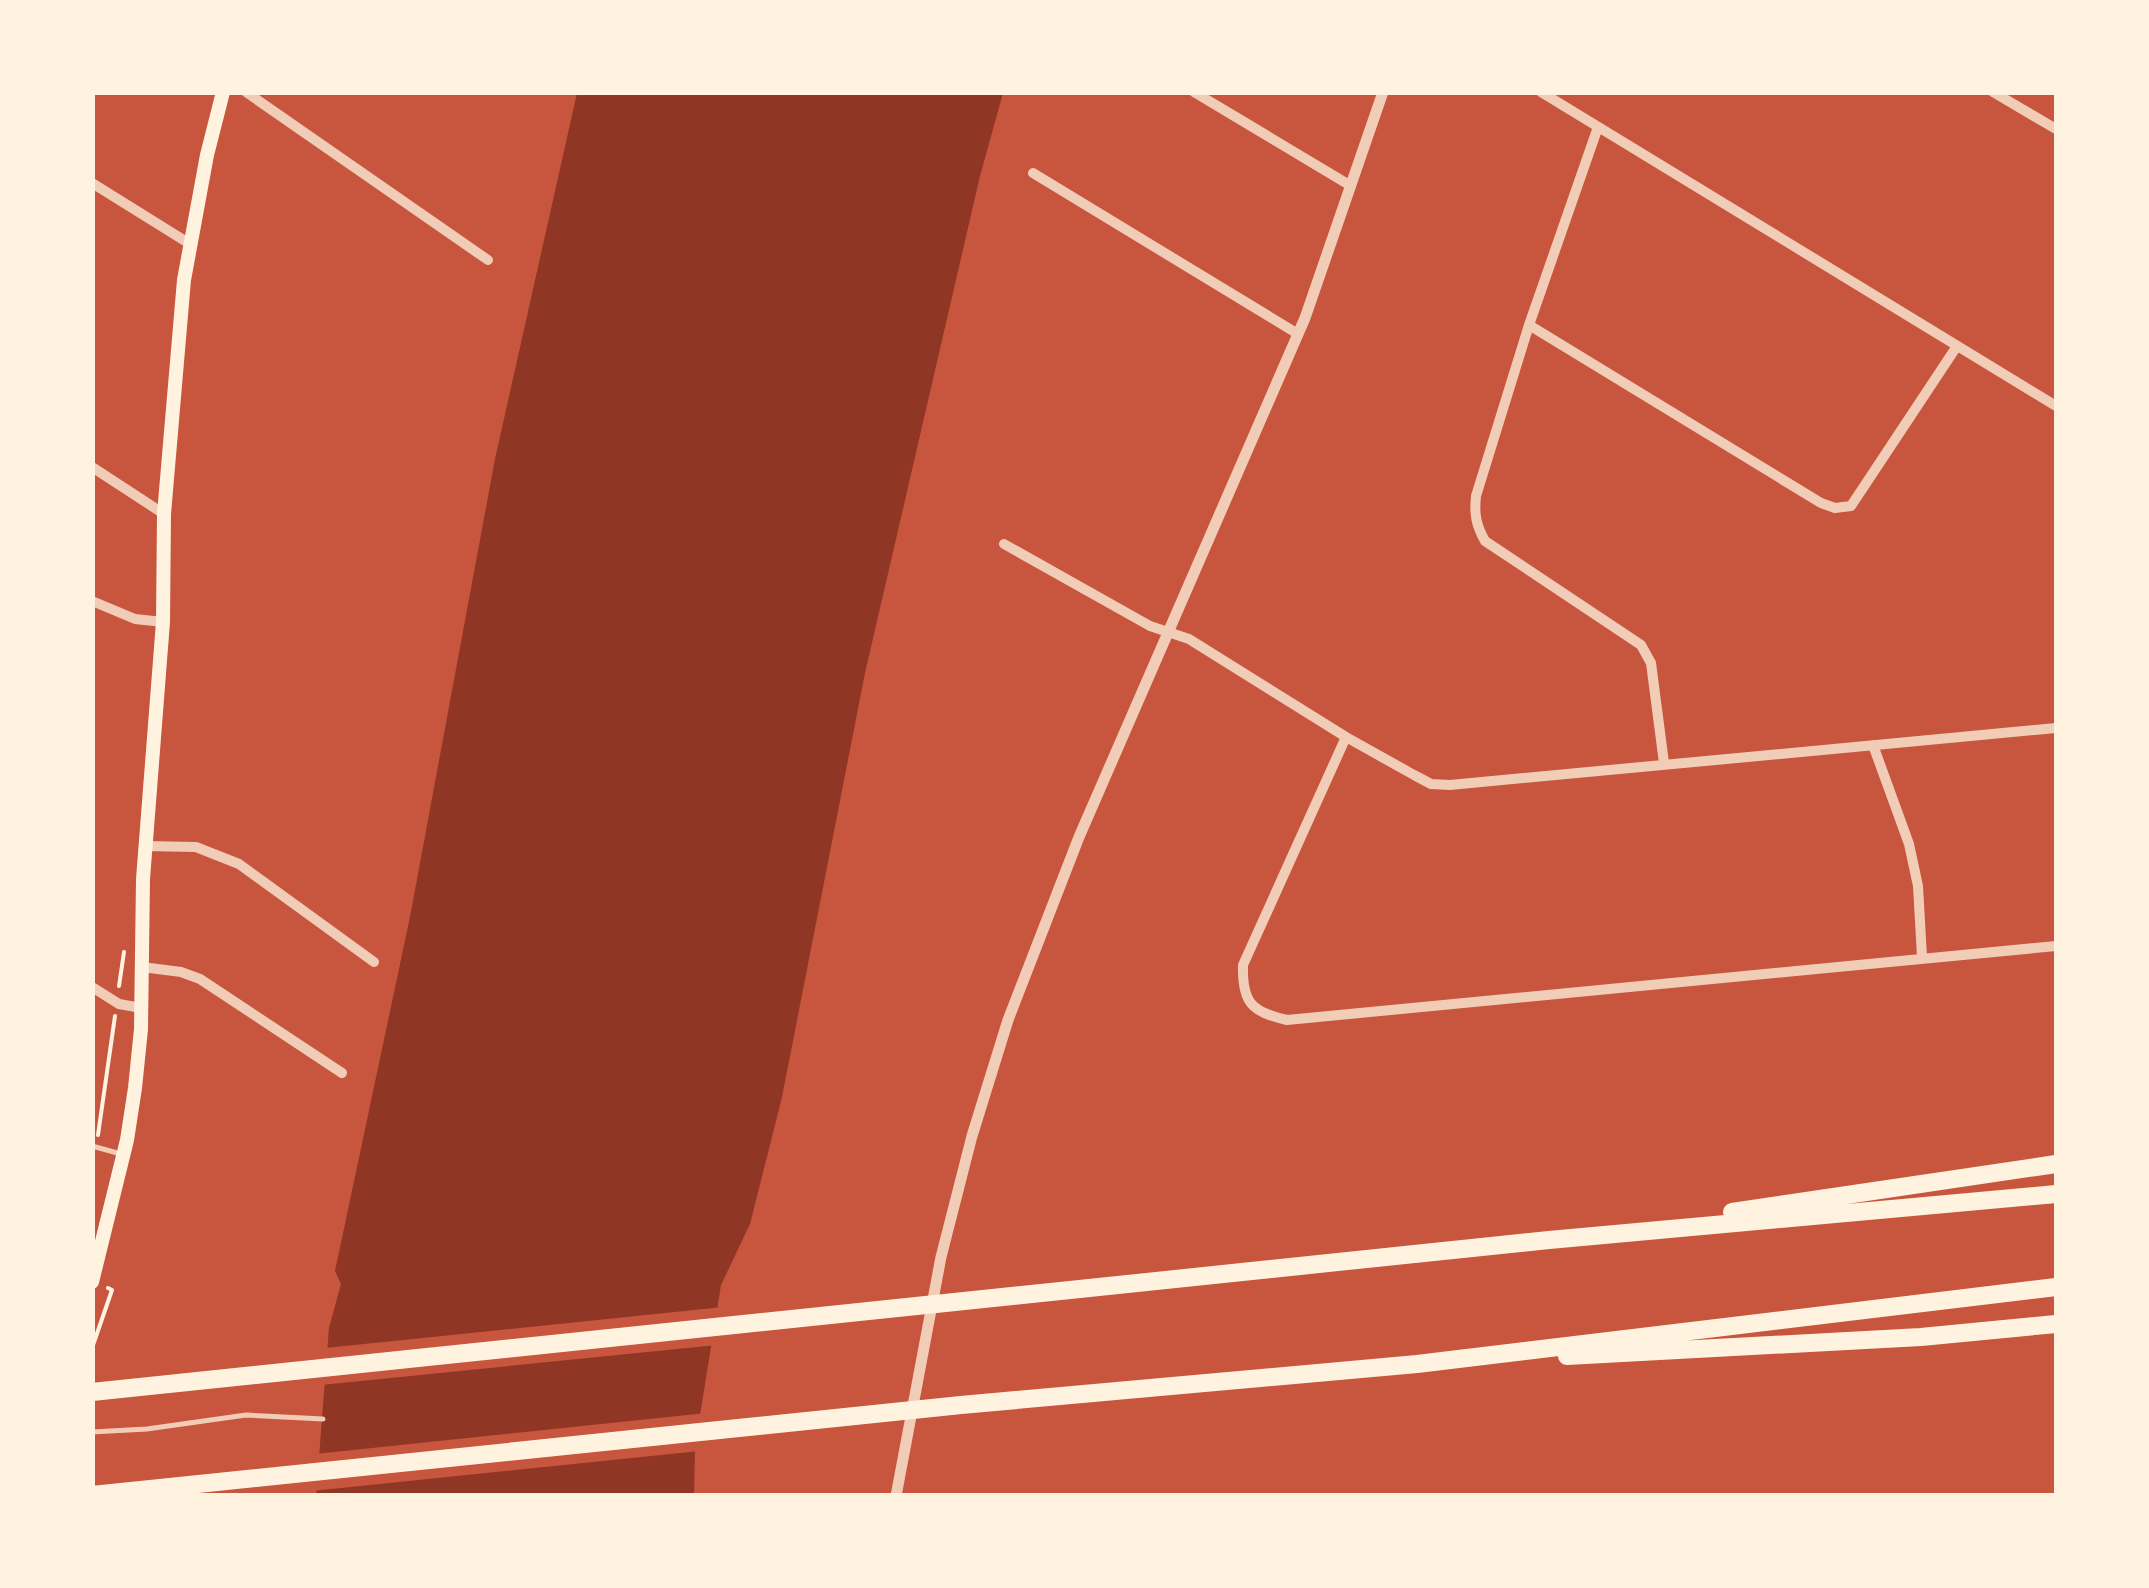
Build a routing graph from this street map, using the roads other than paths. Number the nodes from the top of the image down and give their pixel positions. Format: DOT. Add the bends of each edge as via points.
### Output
graph roads {
  1 [pos="223,92"];
  2 [pos="246,92"];
  3 [pos="1194,92"];
  4 [pos="1383,92"];
  5 [pos="1541,92"];
  6 [pos="1993,92"];
  7 [pos="1598,126"];
  8 [pos="2056,130"];
  9 [pos="1033,172"];
  10 [pos="92,183"];
  11 [pos="1351,186"];
  12 [pos="190,244"];
  13 [pos="488,260"];
  14 [pos="1528,325"];
  15 [pos="1298,334"];
  16 [pos="1957,346"];
  17 [pos="2056,406"];
  18 [pos="92,466"];
  19 [pos="164,514"];
  20 [pos="1004,544"];
  21 [pos="92,601"];
  22 [pos="162,622"];
  23 [pos="1169,633"];
  24 [pos="2056,728"];
  25 [pos="1346,737"];
  26 [pos="1873,745"];
  27 [pos="1664,763"];
  28 [pos="146,846"];
  29 [pos="2056,946"];
  30 [pos="1922,958"];
  31 [pos="374,962"];
  32 [pos="142,967"];
  33 [pos="92,987"];
  34 [pos="141,1008"];
  35 [pos="342,1073"];
  36 [pos="92,1146"];
  37 [pos="122,1154"];
  38 [pos="2056,1164"];
  39 [pos="2056,1194"];
  40 [pos="1549,1240"];
  41 [pos="92,1282"];
  42 [pos="2056,1287"];
  43 [pos="2056,1324"];
  44 [pos="1417,1364"];
  45 [pos="92,1392"];
  46 [pos="324,1419"];
  47 [pos="92,1432"];
  48 [pos="92,1495"];
  49 [pos="896,1496"];
  1 -- 12 [label="main road"];
  2 -- 13 [label="street"];
  3 -- 11 [label="street"];
  4 -- 11 [label="street"];
  5 -- 7 [label="street"];
  6 -- 8 [label="street"];
  7 -- 14 [label="street"];
  7 -- 16 [label="street"];
  9 -- 15 [label="street"];
  10 -- 12 [label="street"];
  11 -- 15 [label="street"];
  12 -- 19 [label="main road"];
  14 -- 16 [label="street" via="1835,508 1851,506"];
  14 -- 27 [label="street" via="1476,496 1476,525 1485,542 1640,645 1650,663"];
  15 -- 23 [label="street"];
  16 -- 17 [label="street"];
  18 -- 19 [label="street"];
  19 -- 22 [label="main road"];
  20 -- 23 [label="street"];
  21 -- 22 [label="street"];
  22 -- 28 [label="main road"];
  23 -- 25 [label="street"];
  23 -- 49 [label="street" via="1052,904 998,1051 940,1257"];
  24 -- 26 [label="street"];
  25 -- 27 [label="street" via="1431,784"];
  25 -- 30 [label="street" via="1243,965 1242,986 1262,1015 1287,1020"];
  26 -- 27 [label="street"];
  26 -- 30 [label="street" via="1912,858"];
  28 -- 31 [label="street" via="196,847 240,864"];
  28 -- 32 [label="main road"];
  29 -- 30 [label="street"];
  32 -- 34 [label="main road"];
  32 -- 35 [label="street" via="200,979"];
  33 -- 34 [label="street"];
  34 -- 37 [label="main road" via="136,1088"];
  36 -- 37 [label="lane"];
  37 -- 41 [label="main road"];
  38 -- 40 [label="highway"];
  39 -- 40 [label="highway"];
  40 -- 45 [label="highway"];
  42 -- 44 [label="highway"];
  43 -- 44 [label="highway"];
  44 -- 48 [label="highway"];
  46 -- 47 [label="lane" via="246,1415"];
}
